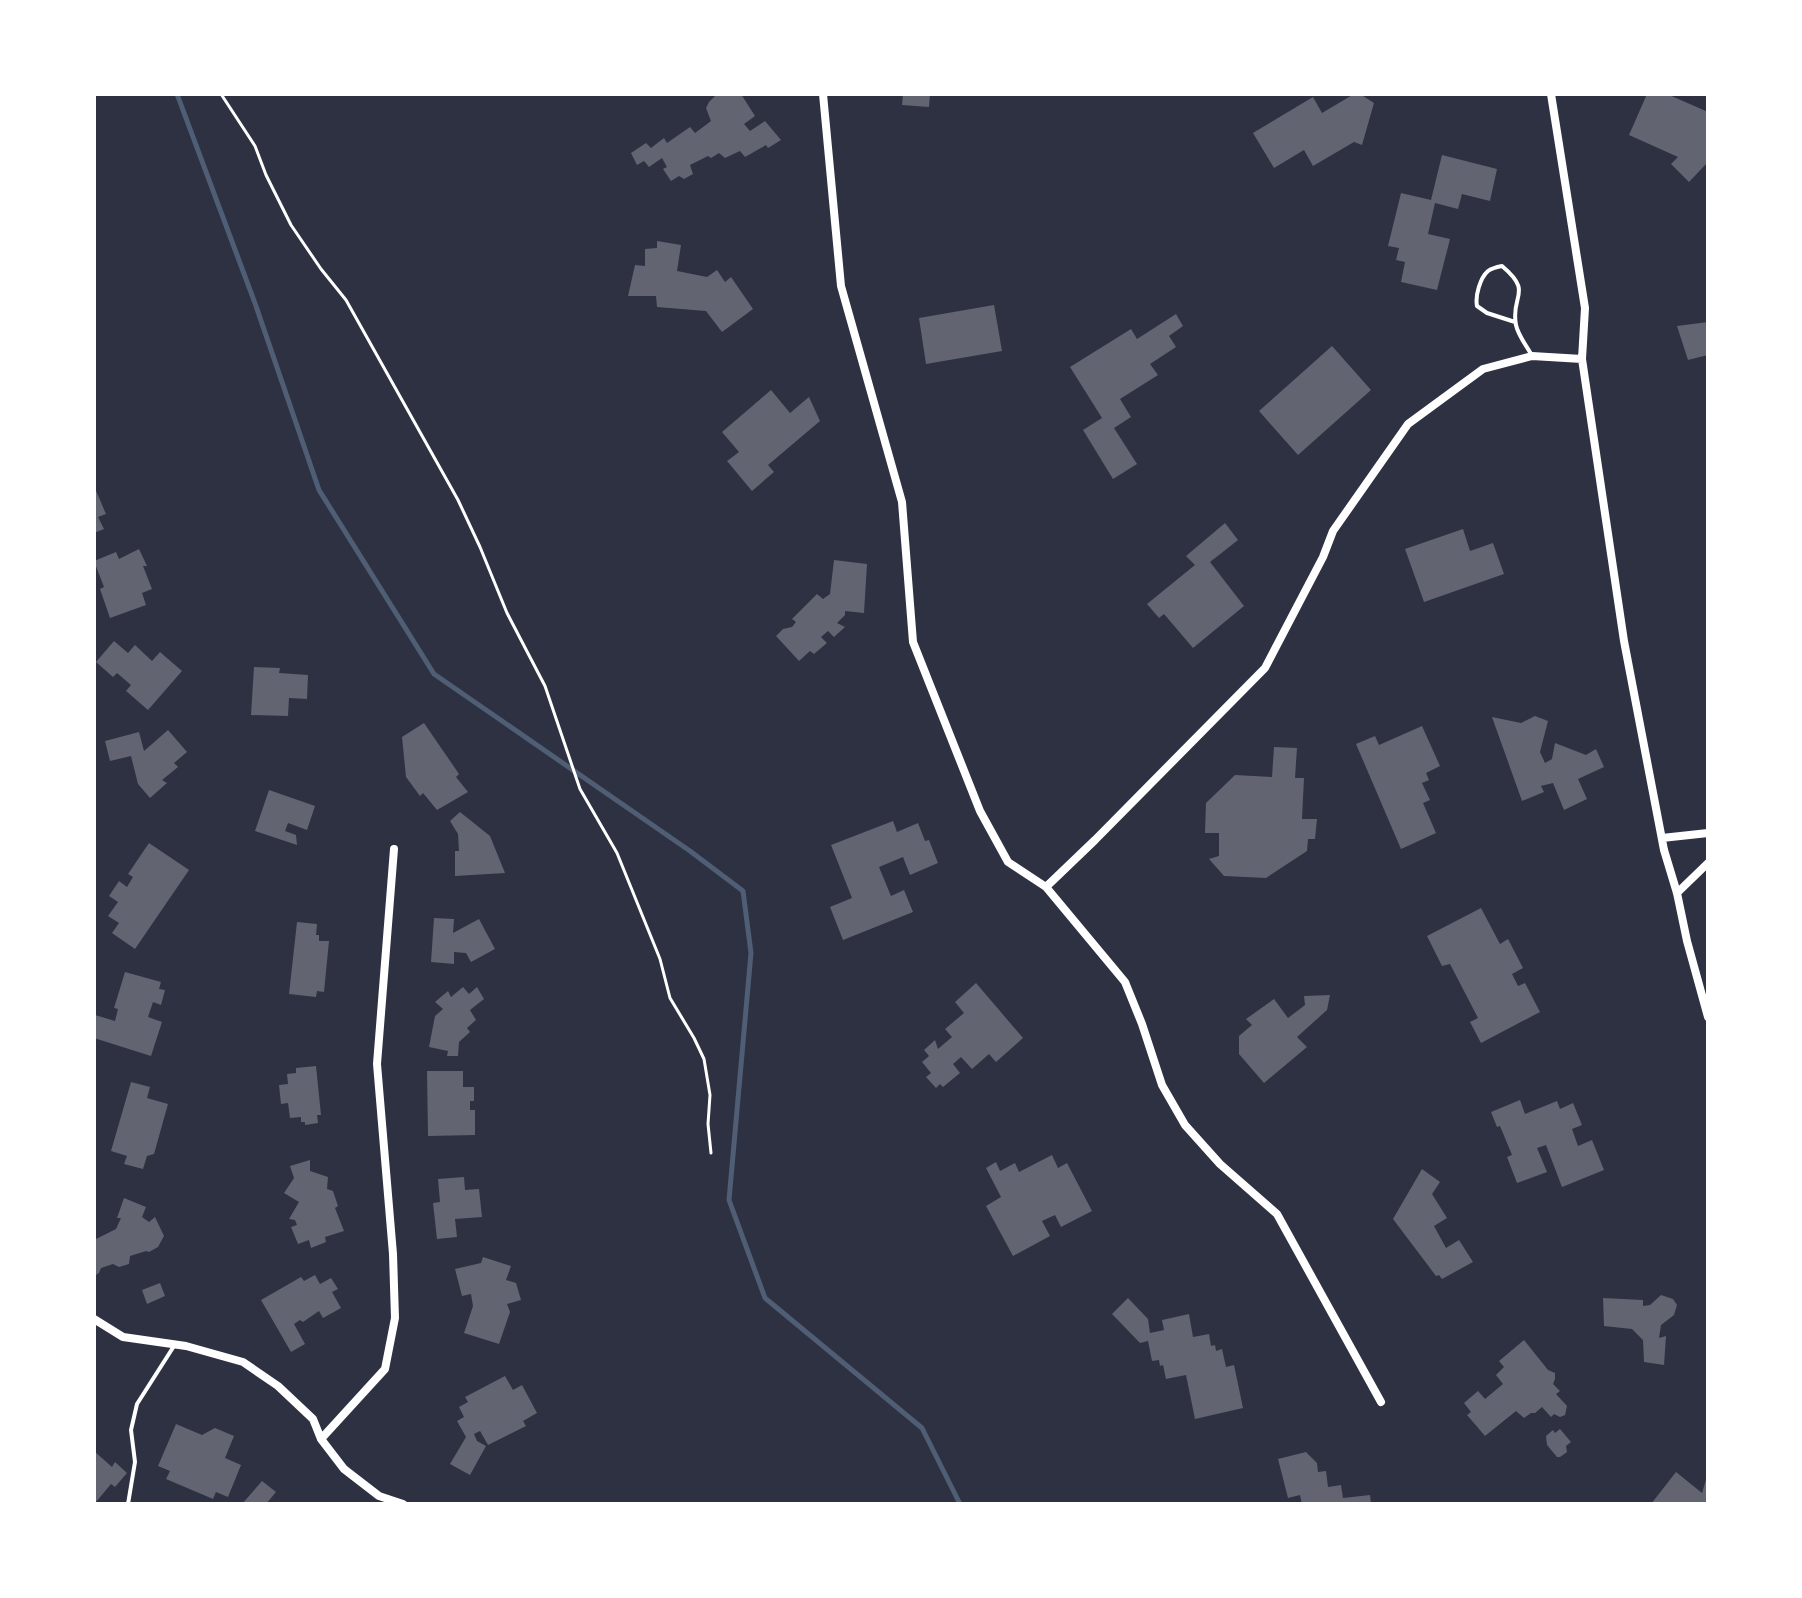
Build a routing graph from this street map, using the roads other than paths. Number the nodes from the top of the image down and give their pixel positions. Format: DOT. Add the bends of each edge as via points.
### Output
graph roads {
  1 [pos="823,94"];
  2 [pos="1551,94"];
  3 [pos="1515,322"];
  4 [pos="1532,356"];
  5 [pos="1582,359"];
  6 [pos="1708,833"];
  7 [pos="1662,838"];
  8 [pos="394,849"];
  9 [pos="1708,863"];
  10 [pos="1046,887"];
  11 [pos="1677,893"];
  12 [pos="1708,1017"];
  13 [pos="94,1319"];
  14 [pos="175,1344"];
  15 [pos="1381,1402"];
  16 [pos="321,1439"];
  17 [pos="128,1504"];
  18 [pos="403,1504"];
  1 -- 10 [label="street" via="841,286 902,502 913,642 980,811 1008,862"];
  2 -- 5 [label="street" via="1585,308"];
  3 -- 3 [label="lane" via="1516,277 1502,266 1491,269 1475,299 1477,306"];
  3 -- 4 [label="lane"];
  4 -- 5 [label="street"];
  4 -- 10 [label="street" via="1483,369 1408,424 1333,531 1265,668"];
  5 -- 7 [label="street" via="1624,641"];
  6 -- 7 [label="street"];
  7 -- 11 [label="street"];
  8 -- 16 [label="street" via="377,1064 395,1318 385,1369"];
  9 -- 11 [label="street"];
  10 -- 15 [label="street" via="1125,982 1162,1085 1185,1125 1277,1214"];
  11 -- 12 [label="street"];
  13 -- 14 [label="street" via="123,1337"];
  14 -- 16 [label="street" via="243,1362 313,1419"];
  14 -- 17 [label="lane" via="137,1404"];
  16 -- 18 [label="street" via="344,1469 379,1496"];
}
